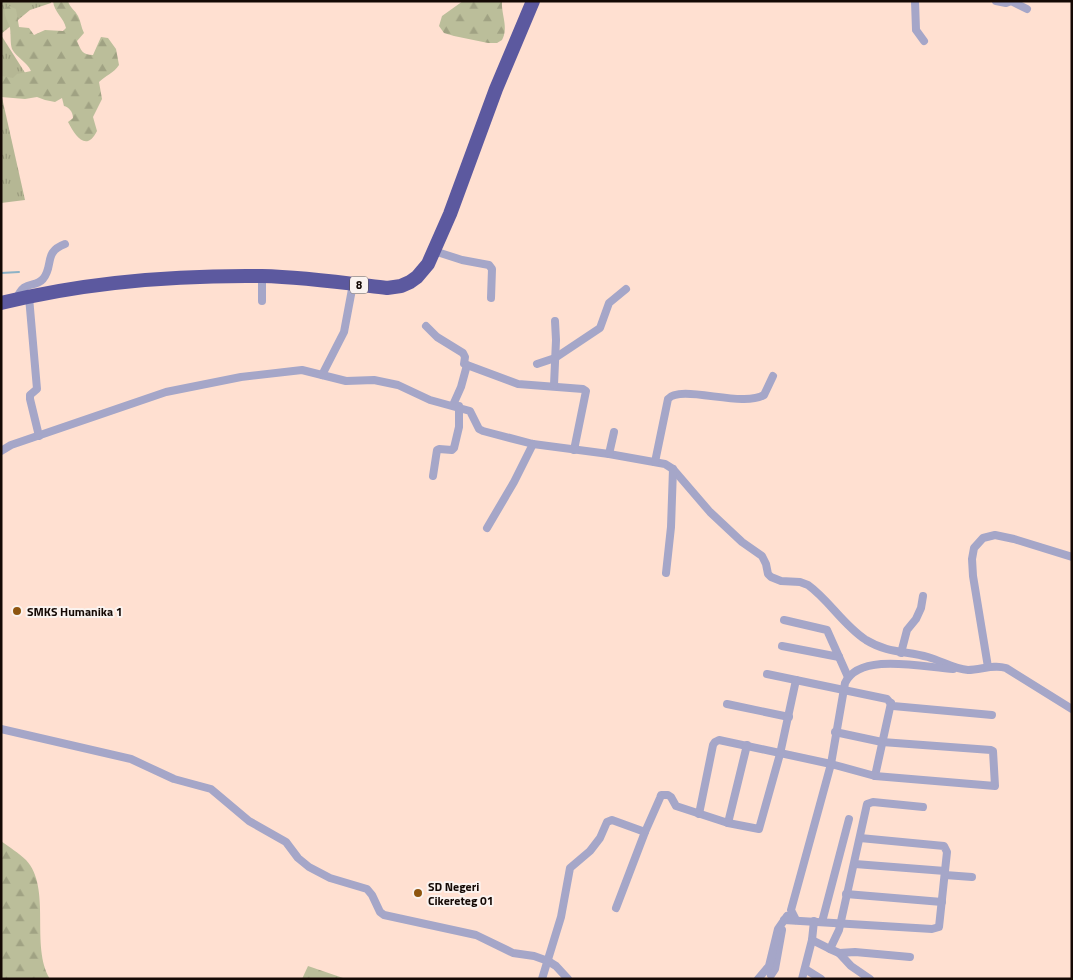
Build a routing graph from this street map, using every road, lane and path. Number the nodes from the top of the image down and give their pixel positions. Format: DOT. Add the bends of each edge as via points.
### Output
graph roads {
  1 [pos="533,1"];
  2 [pos="916,1"];
  3 [pos="996,1"];
  4 [pos="1011,1"];
  5 [pos="1027,10"];
  6 [pos="924,41"];
  7 [pos="65,244"];
  8 [pos="434,251"];
  9 [pos="262,276"];
  10 [pos="353,284"];
  11 [pos="626,289"];
  12 [pos="23,298"];
  13 [pos="491,298"];
  14 [pos="262,301"];
  15 [pos="1,304"];
  16 [pos="555,321"];
  17 [pos="426,326"];
  18 [pos="555,358"];
  19 [pos="537,364"];
  20 [pos="467,365"];
  21 [pos="322,375"];
  22 [pos="773,376"];
  23 [pos="554,385"];
  24 [pos="456,406"];
  25 [pos="614,432"];
  26 [pos="39,436"];
  27 [pos="532,444"];
  28 [pos="574,450"];
  29 [pos="1,451"];
  30 [pos="609,454"];
  31 [pos="655,462"];
  32 [pos="672,469"];
  33 [pos="433,476"];
  34 [pos="487,528"];
  35 [pos="1072,558"];
  36 [pos="666,573"];
  37 [pos="923,596"];
  38 [pos="784,620"];
  39 [pos="782,646"];
  40 [pos="901,653"];
  41 [pos="839,657"];
  42 [pos="988,668"];
  43 [pos="962,669"];
  44 [pos="767,674"];
  45 [pos="848,676"];
  46 [pos="796,680"];
  47 [pos="843,689"];
  48 [pos="727,704"];
  49 [pos="891,704"];
  50 [pos="1072,709"];
  51 [pos="992,715"];
  52 [pos="789,717"];
  53 [pos="1,728"];
  54 [pos="835,732"];
  55 [pos="882,742"];
  56 [pos="747,745"];
  57 [pos="780,754"];
  58 [pos="831,764"];
  59 [pos="875,776"];
  60 [pos="923,807"];
  61 [pos="699,814"];
  62 [pos="849,819"];
  63 [pos="728,823"];
  64 [pos="646,832"];
  65 [pos="860,838"];
  66 [pos="855,864"];
  67 [pos="945,873"];
  68 [pos="972,877"];
  69 [pos="846,894"];
  70 [pos="942,902"];
  71 [pos="616,908"];
  72 [pos="791,910"];
  73 [pos="796,920"];
  74 [pos="818,922"];
  75 [pos="782,923"];
  76 [pos="840,923"];
  77 [pos="812,940"];
  78 [pos="830,949"];
  79 [pos="839,953"];
  80 [pos="910,957"];
  81 [pos="548,961"];
  82 [pos="805,969"];
  83 [pos="771,975"];
  84 [pos="542,979"];
  85 [pos="568,979"];
  86 [pos="758,979"];
  87 [pos="802,979"];
  88 [pos="821,979"];
  89 [pos="870,979"];
  1 -- 8 [label="highway, 8"];
  2 -- 6 [label="street" via="916,30"];
  3 -- 4 [label="street"];
  4 -- 5 [label="street"];
  7 -- 12 [label="street" via="54,249 42,280 23,288"];
  8 -- 10 [label="highway, 8" via="422,271 401,286 387,288"];
  8 -- 13 [label="street" via="489,266 492,270"];
  9 -- 10 [label="highway, 8"];
  9 -- 12 [label="highway, 8" via="145,280"];
  9 -- 14 [label="street"];
  10 -- 21 [label="street" via="344,332"];
  11 -- 18 [label="street" via="609,303 600,328"];
  12 -- 15 [label="highway, 8"];
  12 -- 26 [label="street" via="37,388 30,399"];
  16 -- 18 [label="street"];
  17 -- 20 [label="street" via="463,354"];
  18 -- 19 [label="street"];
  18 -- 23 [label="street"];
  20 -- 23 [label="street" via="510,382"];
  20 -- 24 [label="street"];
  21 -- 24 [label="street" via="346,381 387,382 430,400"];
  21 -- 26 [label="street" via="302,370 196,385 166,392"];
  22 -- 31 [label="street" via="764,395 754,399 670,396"];
  23 -- 28 [label="street" via="586,391"];
  24 -- 27 [label="street" via="470,411 479,429"];
  24 -- 33 [label="street" via="459,427 454,448 437,450"];
  25 -- 30 [label="street"];
  26 -- 29 [label="street"];
  27 -- 28 [label="street"];
  27 -- 34 [label="street"];
  28 -- 30 [label="street"];
  30 -- 31 [label="street"];
  31 -- 32 [label="street"];
  32 -- 36 [label="street"];
  32 -- 40 [label="street" via="710,512 762,556 771,577 808,585 866,640"];
  35 -- 42 [label="street" via="995,535 983,538 974,548 973,576"];
  37 -- 40 [label="street" via="916,619 907,630"];
  38 -- 41 [label="street" via="827,630"];
  39 -- 41 [label="street"];
  40 -- 43 [label="street" via="926,656"];
  41 -- 45 [label="street"];
  42 -- 43 [label="street"];
  42 -- 50 [label="street" via="1002,666"];
  43 -- 45 [label="street" via="892,663 869,666"];
  44 -- 46 [label="street"];
  45 -- 47 [label="street"];
  46 -- 47 [label="street"];
  46 -- 52 [label="street"];
  47 -- 49 [label="street" via="887,699"];
  47 -- 54 [label="street"];
  48 -- 52 [label="street"];
  49 -- 51 [label="street"];
  49 -- 55 [label="street"];
  52 -- 57 [label="street"];
  53 -- 81 [label="street" via="131,759 158,773 211,789 249,821 286,842 309,867 330,878 366,889 386,916 464,931 512,953"];
  54 -- 55 [label="street"];
  54 -- 58 [label="street"];
  55 -- 59 [label="street"];
  55 -- 59 [label="street" via="991,750 995,786"];
  56 -- 57 [label="street"];
  56 -- 61 [label="street" via="715,742"];
  56 -- 63 [label="street"];
  57 -- 58 [label="street"];
  57 -- 63 [label="street" via="759,829"];
  58 -- 59 [label="street"];
  58 -- 72 [label="street"];
  60 -- 65 [label="street" via="868,802"];
  61 -- 63 [label="street"];
  61 -- 64 [label="street" via="676,806 668,795 661,795"];
  62 -- 74 [label="street"];
  64 -- 71 [label="street"];
  64 -- 81 [label="street" via="612,820 607,822 590,851 570,868"];
  65 -- 66 [label="street"];
  65 -- 67 [label="street" via="944,846"];
  66 -- 67 [label="street"];
  66 -- 69 [label="street"];
  67 -- 68 [label="street"];
  67 -- 70 [label="street"];
  69 -- 70 [label="street"];
  69 -- 76 [label="street"];
  70 -- 76 [label="street" via="940,925 935,929"];
  72 -- 73 [label="street"];
  72 -- 75 [label="street"];
  73 -- 74 [label="street"];
  73 -- 75 [label="street"];
  74 -- 76 [label="street"];
  74 -- 77 [label="street"];
  75 -- 83 [label="street" via="781,942"];
  75 -- 86 [label="street" via="769,966"];
  76 -- 78 [label="street"];
  77 -- 78 [label="street"];
  77 -- 82 [label="street"];
  78 -- 79 [label="street"];
  79 -- 80 [label="street"];
  79 -- 89 [label="street"];
  81 -- 84 [label="street"];
  81 -- 85 [label="street"];
  82 -- 87 [label="street"];
  82 -- 88 [label="street"];
}
